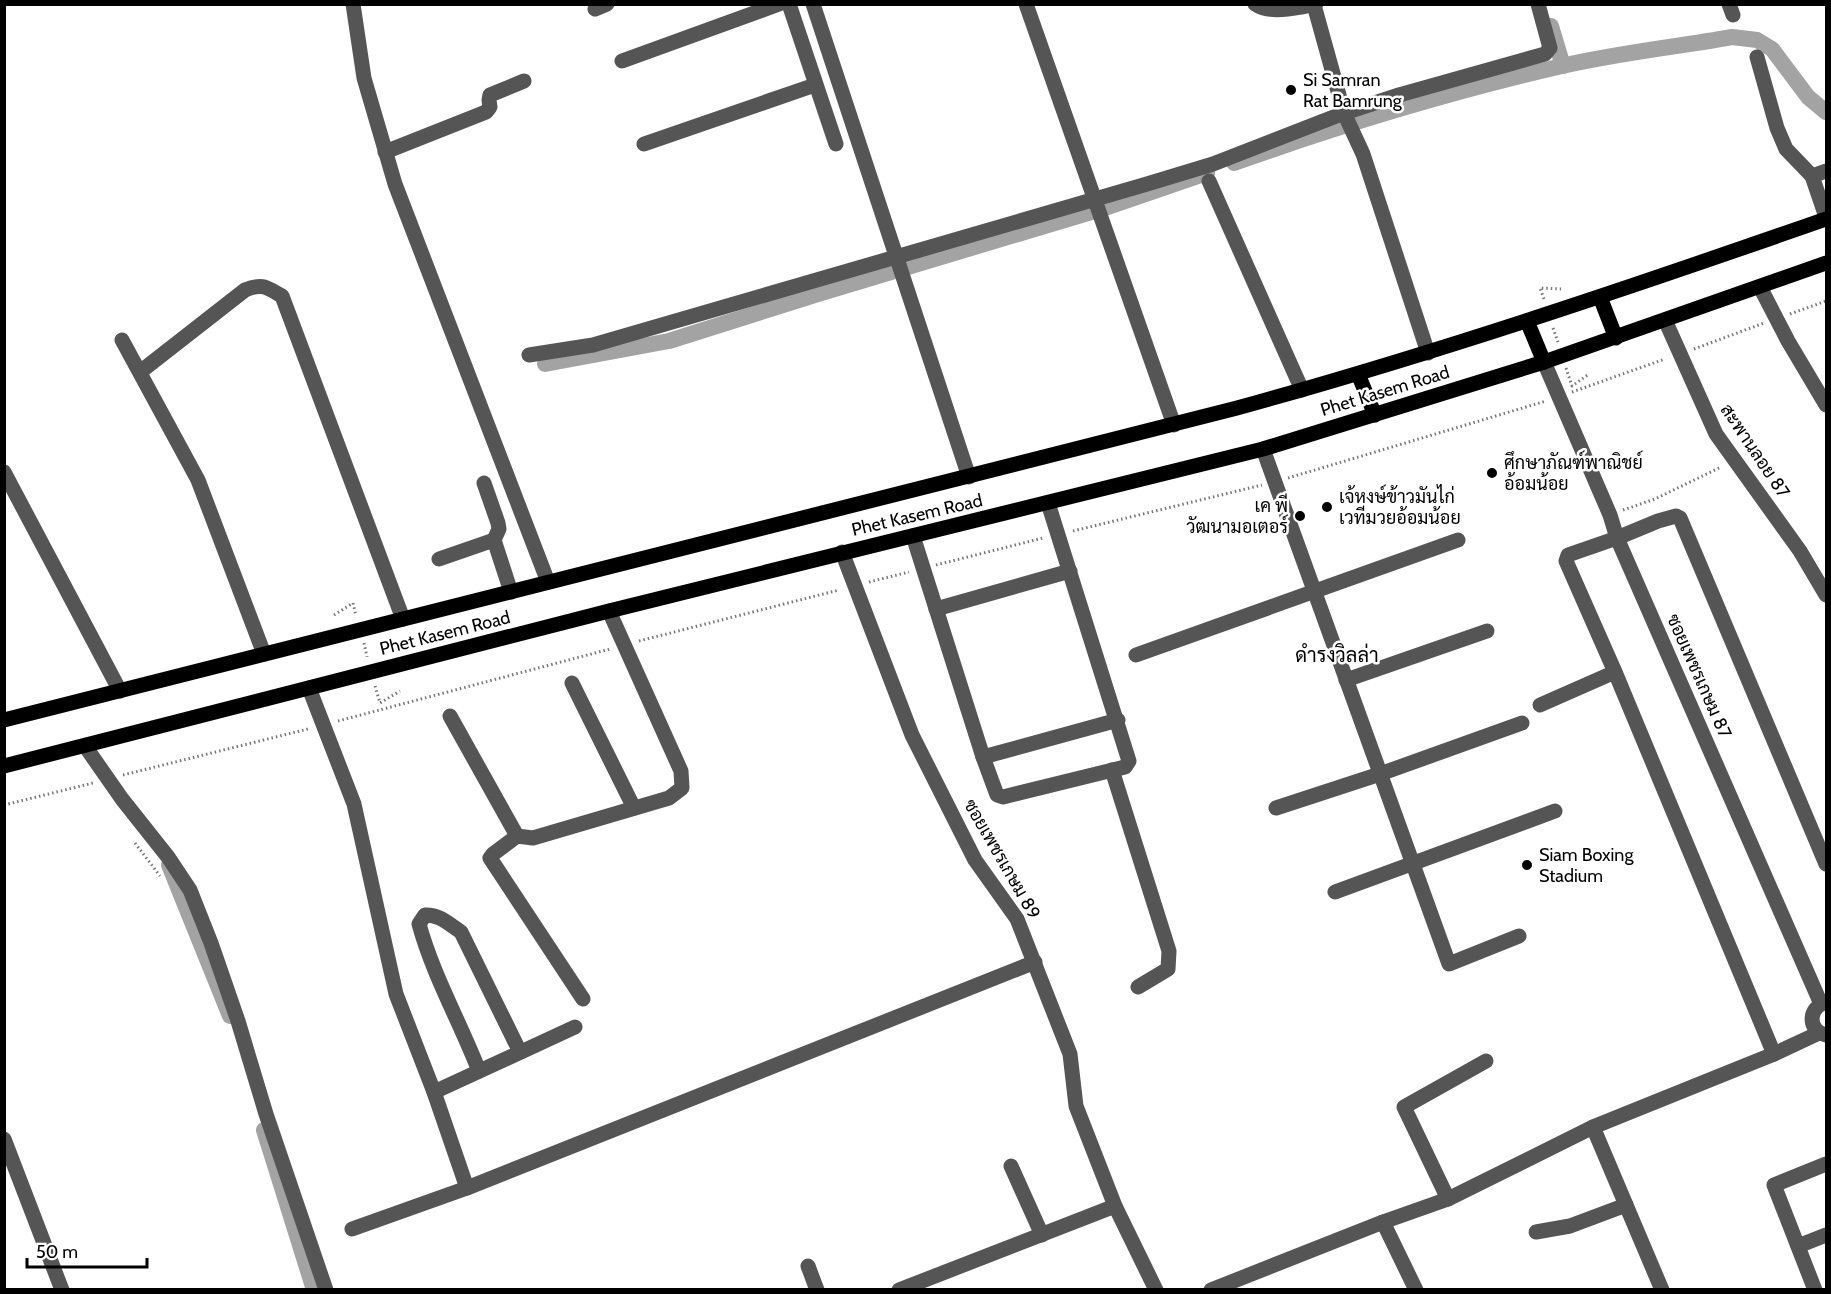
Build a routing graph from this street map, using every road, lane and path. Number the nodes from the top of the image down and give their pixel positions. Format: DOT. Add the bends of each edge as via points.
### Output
graph roads {
  1 [pos="353,4"];
  2 [pos="779,4"];
  3 [pos="789,4"];
  4 [pos="813,4"];
  5 [pos="1026,4"];
  6 [pos="1256,4"];
  7 [pos="1538,4"];
  8 [pos="1315,5"];
  9 [pos="1757,57"];
  10 [pos="621,61"];
  11 [pos="524,81"];
  12 [pos="815,85"];
  13 [pos="1345,115"];
  14 [pos="644,144"];
  15 [pos="836,144"];
  16 [pos="385,152"];
  17 [pos="1827,171"];
  18 [pos="1812,176"];
  19 [pos="1209,181"];
  20 [pos="1096,206"];
  21 [pos="1827,218"];
  22 [pos="896,258"];
  23 [pos="1827,263"];
  24 [pos="1760,287"];
  25 [pos="1560,289"];
  26 [pos="1600,297"];
  27 [pos="1544,299"];
  28 [pos="1665,320"];
  29 [pos="1527,321"];
  30 [pos="1551,321"];
  31 [pos="1616,338"];
  32 [pos="122,340"];
  33 [pos="1558,343"];
  34 [pos="1428,353"];
  35 [pos="529,355"];
  36 [pos="1544,362"];
  37 [pos="1565,365"];
  38 [pos="140,372"];
  39 [pos="1358,374"];
  40 [pos="1589,374"];
  41 [pos="1302,390"];
  42 [pos="1827,405"];
  43 [pos="1375,415"];
  44 [pos="1174,424"];
  45 [pos="1263,448"];
  46 [pos="1736,460"];
  47 [pos="4,472"];
  48 [pos="969,477"];
  49 [pos="484,483"];
  50 [pos="1048,503"];
  51 [pos="1610,515"];
  52 [pos="914,536"];
  53 [pos="1617,538"];
  54 [pos="495,540"];
  55 [pos="1458,540"];
  56 [pos="842,552"];
  57 [pos="439,559"];
  58 [pos="1070,571"];
  59 [pos="548,582"];
  60 [pos="1314,591"];
  61 [pos="511,592"];
  62 [pos="1827,595"];
  63 [pos="936,609"];
  64 [pos="609,611"];
  65 [pos="334,615"];
  66 [pos="403,619"];
  67 [pos="359,625"];
  68 [pos="1487,631"];
  69 [pos="362,636"];
  70 [pos="264,654"];
  71 [pos="1136,655"];
  72 [pos="368,658"];
  73 [pos="1615,672"];
  74 [pos="1346,680"];
  75 [pos="374,681"];
  76 [pos="572,683"];
  77 [pos="309,687"];
  78 [pos="120,691"];
  79 [pos="400,691"];
  80 [pos="1540,705"];
  81 [pos="450,716"];
  82 [pos="4,720"];
  83 [pos="1118,720"];
  84 [pos="1522,723"];
  85 [pos="85,746"];
  86 [pos="983,757"];
  87 [pos="4,766"];
  88 [pos="1112,770"];
  89 [pos="1380,774"];
  90 [pos="87,778"];
  91 [pos="95,790"];
  92 [pos="634,808"];
  93 [pos="1276,808"];
  94 [pos="1556,811"];
  95 [pos="129,835"];
  96 [pos="517,836"];
  97 [pos="1413,864"];
  98 [pos="1827,864"];
  99 [pos="163,880"];
  100 [pos="1335,892"];
  101 [pos="1519,936"];
  102 [pos="1035,962"];
  103 [pos="1138,987"];
  104 [pos="583,999"];
  105 [pos="1824,1003"];
  106 [pos="575,1027"];
  107 [pos="1823,1034"];
  108 [pos="520,1052"];
  109 [pos="1774,1054"];
  110 [pos="1486,1061"];
  111 [pos="479,1071"];
  112 [pos="434,1092"];
  113 [pos="1593,1127"];
  114 [pos="4,1139"];
  115 [pos="1827,1164"];
  116 [pos="1011,1166"];
  117 [pos="467,1188"];
  118 [pos="1448,1199"];
  119 [pos="1626,1205"];
  120 [pos="1115,1206"];
  121 [pos="1383,1222"];
  122 [pos="352,1229"];
  123 [pos="1536,1232"];
  124 [pos="1042,1235"];
  125 [pos="1827,1235"];
  126 [pos="1798,1246"];
  127 [pos="808,1266"];
  128 [pos="62,1290"];
  129 [pos="326,1290"];
  130 [pos="817,1290"];
  131 [pos="899,1290"];
  132 [pos="1156,1290"];
  133 [pos="1211,1290"];
  134 [pos="1416,1290"];
  135 [pos="1662,1290"];
  136 [pos="1815,1290"];
  1 -- 16 [label="street" via="364,78"];
  2 -- 10 [label="street"];
  3 -- 12 [label="street"];
  4 -- 22 [label="street"];
  5 -- 20 [label="street"];
  6 -- 8 [label="street" via="1273,9"];
  7 -- 13 [label="street" via="1550,48 1545,54 1399,94"];
  8 -- 13 [label="street"];
  9 -- 18 [label="street" via="1786,150"];
  11 -- 16 [label="street" via="490,95 486,112"];
  12 -- 14 [label="street"];
  12 -- 15 [label="street"];
  13 -- 20 [label="street"];
  13 -- 34 [label="street" via="1363,154"];
  16 -- 59 [label="street"];
  17 -- 18 [label="street"];
  18 -- 21 [label="street"];
  19 -- 41 [label="street"];
  20 -- 22 [label="street"];
  20 -- 44 [label="street"];
  21 -- 26 [label="main road, Phet Kasem Road"];
  22 -- 35 [label="street" via="593,345"];
  22 -- 48 [label="street"];
  23 -- 24 [label="main road, Phet Kasem Road"];
  24 -- 28 [label="main road, Phet Kasem Road"];
  24 -- 42 [label="street"];
  25 -- 27 [label="path" via="1540,288"];
  26 -- 29 [label="main road, Phet Kasem Road"];
  26 -- 31 [label="main road"];
  28 -- 31 [label="main road, Phet Kasem Road"];
  28 -- 46 [label="street, สะพานลอย 87" via="1709,421"];
  29 -- 34 [label="main road, Phet Kasem Road"];
  29 -- 36 [label="main road"];
  30 -- 33 [label="path"];
  31 -- 36 [label="main road, Phet Kasem Road"];
  32 -- 38 [label="street"];
  34 -- 39 [label="main road, Phet Kasem Road"];
  36 -- 43 [label="main road, Phet Kasem Road"];
  36 -- 51 [label="street, ซอยเพชรเกษม 87"];
  37 -- 40 [label="path" via="1572,386"];
  38 -- 66 [label="street" via="245,290 257,285 282,296"];
  38 -- 70 [label="street" via="198,480"];
  39 -- 41 [label="main road, Phet Kasem Road"];
  39 -- 43 [label="main road"];
  41 -- 44 [label="main road, Phet Kasem Road"];
  43 -- 45 [label="main road, Phet Kasem Road"];
  44 -- 48 [label="main road, Phet Kasem Road"];
  45 -- 50 [label="main road, Phet Kasem Road"];
  45 -- 60 [label="street"];
  46 -- 51 [label="path" via="1655,499"];
  46 -- 62 [label="street, สะพานลอย 87"];
  47 -- 78 [label="street"];
  48 -- 59 [label="main road, Phet Kasem Road"];
  49 -- 54 [label="street" via="498,523"];
  50 -- 52 [label="main road, Phet Kasem Road"];
  50 -- 58 [label="street"];
  51 -- 53 [label="street, ซอยเพชรเกษม 87"];
  52 -- 56 [label="main road, Phet Kasem Road"];
  52 -- 63 [label="street"];
  53 -- 73 [label="street" via="1573,552 1566,561"];
  53 -- 98 [label="street" via="1658,521 1680,518"];
  53 -- 105 [label="street, ซอยเพชรเกษม 87"];
  54 -- 57 [label="street"];
  54 -- 61 [label="street"];
  55 -- 60 [label="street"];
  56 -- 64 [label="main road, Phet Kasem Road"];
  56 -- 102 [label="street, ซอยเพชรเกษม 89" via="912,735 975,860 1017,919"];
  58 -- 63 [label="street"];
  58 -- 83 [label="street"];
  59 -- 61 [label="main road, Phet Kasem Road"];
  60 -- 71 [label="street"];
  60 -- 74 [label="street"];
  61 -- 66 [label="main road, Phet Kasem Road"];
  63 -- 86 [label="street"];
  64 -- 77 [label="main road, Phet Kasem Road"];
  64 -- 92 [label="street" via="681,771 682,788 669,798"];
  65 -- 67 [label="path" via="353,603"];
  66 -- 70 [label="main road, Phet Kasem Road"];
  68 -- 74 [label="street"];
  69 -- 72 [label="path"];
  70 -- 78 [label="main road, Phet Kasem Road"];
  73 -- 80 [label="street"];
  73 -- 109 [label="street"];
  74 -- 89 [label="street"];
  75 -- 79 [label="path" via="380,703"];
  76 -- 92 [label="street"];
  77 -- 85 [label="main road, Phet Kasem Road"];
  77 -- 112 [label="street" via="354,804 396,994"];
  78 -- 82 [label="main road, Phet Kasem Road"];
  81 -- 96 [label="street"];
  83 -- 86 [label="street"];
  83 -- 88 [label="street" via="1129,761 1125,767"];
  84 -- 89 [label="street"];
  85 -- 87 [label="main road, Phet Kasem Road"];
  85 -- 129 [label="street" via="190,890 234,1010"];
  86 -- 88 [label="street" via="995,792 1003,796"];
  88 -- 103 [label="street" via="1169,951 1168,969"];
  89 -- 93 [label="street"];
  89 -- 97 [label="street"];
  90 -- 91 [label="path"];
  92 -- 96 [label="street" via="534,838"];
  94 -- 97 [label="street"];
  95 -- 99 [label="path"];
  96 -- 104 [label="street" via="490,858"];
  97 -- 100 [label="street"];
  97 -- 101 [label="street" via="1449,964"];
  102 -- 117 [label="street"];
  102 -- 120 [label="street, ซอยเพชรเกษม 89" via="1070,1054 1076,1106"];
  105 -- 107 [label="street" via="1814,1011 1812,1021"];
  106 -- 108 [label="street"];
  107 -- 109 [label="street"];
  108 -- 111 [label="street"];
  108 -- 111 [label="street" via="461,933 443,920 425,915 419,924 426,947"];
  109 -- 113 [label="street"];
  110 -- 118 [label="street" via="1404,1107"];
  111 -- 112 [label="street"];
  112 -- 117 [label="street"];
  113 -- 118 [label="street"];
  113 -- 119 [label="street"];
  114 -- 128 [label="street"];
  115 -- 126 [label="street" via="1774,1185"];
  116 -- 124 [label="street"];
  117 -- 122 [label="street"];
  118 -- 121 [label="street"];
  119 -- 123 [label="street" via="1570,1226"];
  119 -- 135 [label="street"];
  120 -- 124 [label="street"];
  120 -- 132 [label="street, ซอยเพชรเกษม 89"];
  121 -- 133 [label="street"];
  121 -- 134 [label="street"];
  124 -- 131 [label="street"];
  125 -- 126 [label="street"];
  126 -- 136 [label="street"];
  127 -- 130 [label="street"];
}
